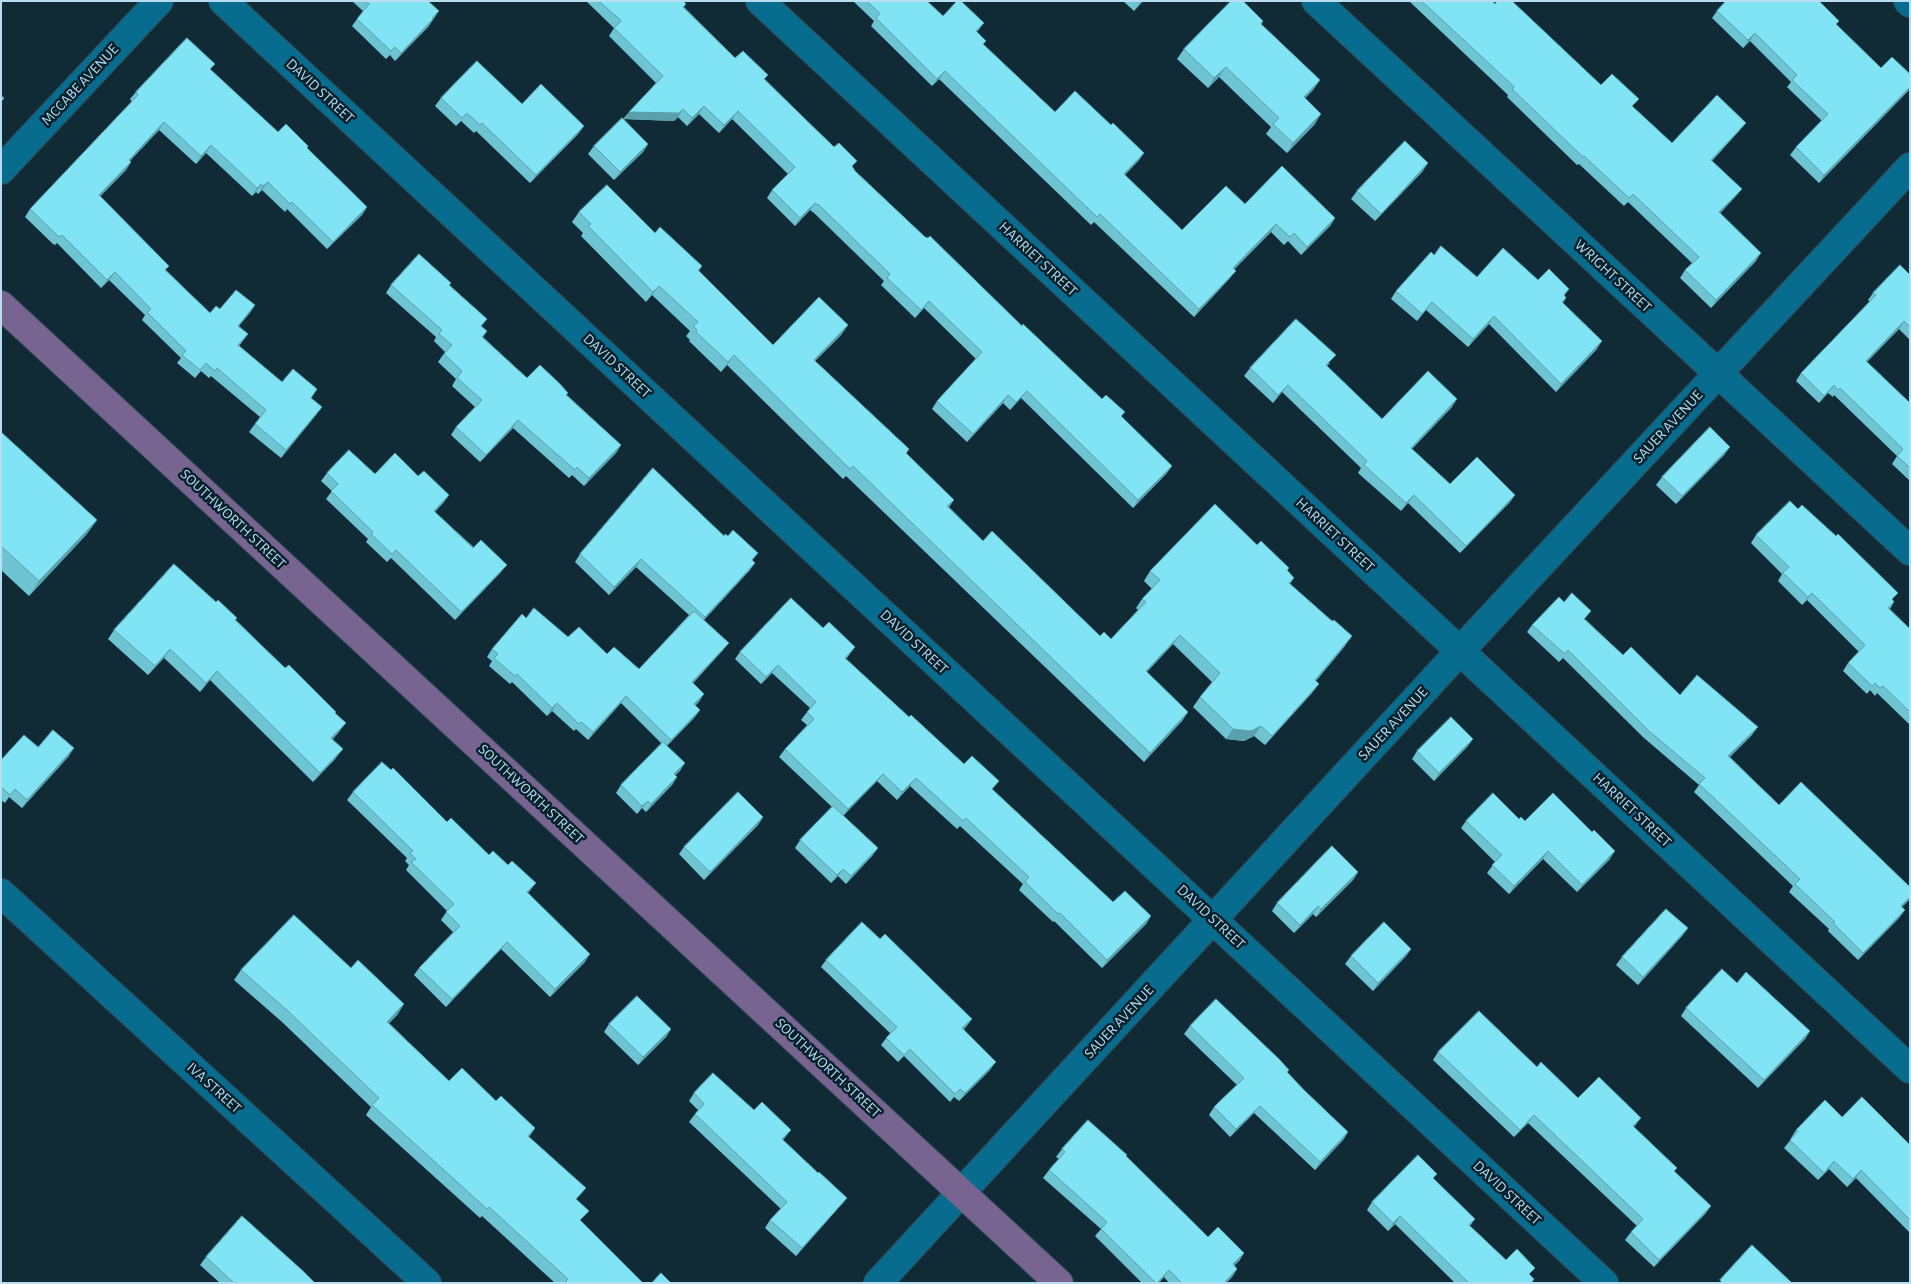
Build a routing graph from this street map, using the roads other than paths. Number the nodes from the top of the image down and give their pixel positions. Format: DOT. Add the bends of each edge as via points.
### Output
graph roads {
  1 [pos="159,1"];
  2 [pos="224,1"];
  3 [pos="760,1"];
  4 [pos="1316,1"];
  5 [pos="1910,167"];
  6 [pos="1,170"];
  7 [pos="1,305"];
  8 [pos="1718,373"];
  9 [pos="1910,551"];
  10 [pos="1460,651"];
  11 [pos="1,893"];
  12 [pos="1213,920"];
  13 [pos="1910,1069"];
  14 [pos="962,1192"];
  15 [pos="427,1283"];
  16 [pos="878,1283"];
  17 [pos="1059,1283"];
  18 [pos="1604,1283"];
  1 -- 6 [label="street, MCCABE AVENUE"];
  2 -- 12 [label="street, DAVID STREET"];
  3 -- 10 [label="street, HARRIET STREET"];
  4 -- 8 [label="street, WRIGHT STREET"];
  5 -- 8 [label="street, SAUER AVENUE"];
  7 -- 14 [label="main road, SOUTHWORTH STREET"];
  8 -- 9 [label="street, WRIGHT STREET"];
  8 -- 10 [label="street, SAUER AVENUE"];
  10 -- 12 [label="street, SAUER AVENUE"];
  10 -- 13 [label="street, HARRIET STREET"];
  11 -- 15 [label="street, IVA STREET"];
  12 -- 14 [label="street, SAUER AVENUE"];
  12 -- 18 [label="street, DAVID STREET"];
  14 -- 16 [label="street, SAUER AVENUE"];
  14 -- 17 [label="main road, SOUTHWORTH STREET"];
}
